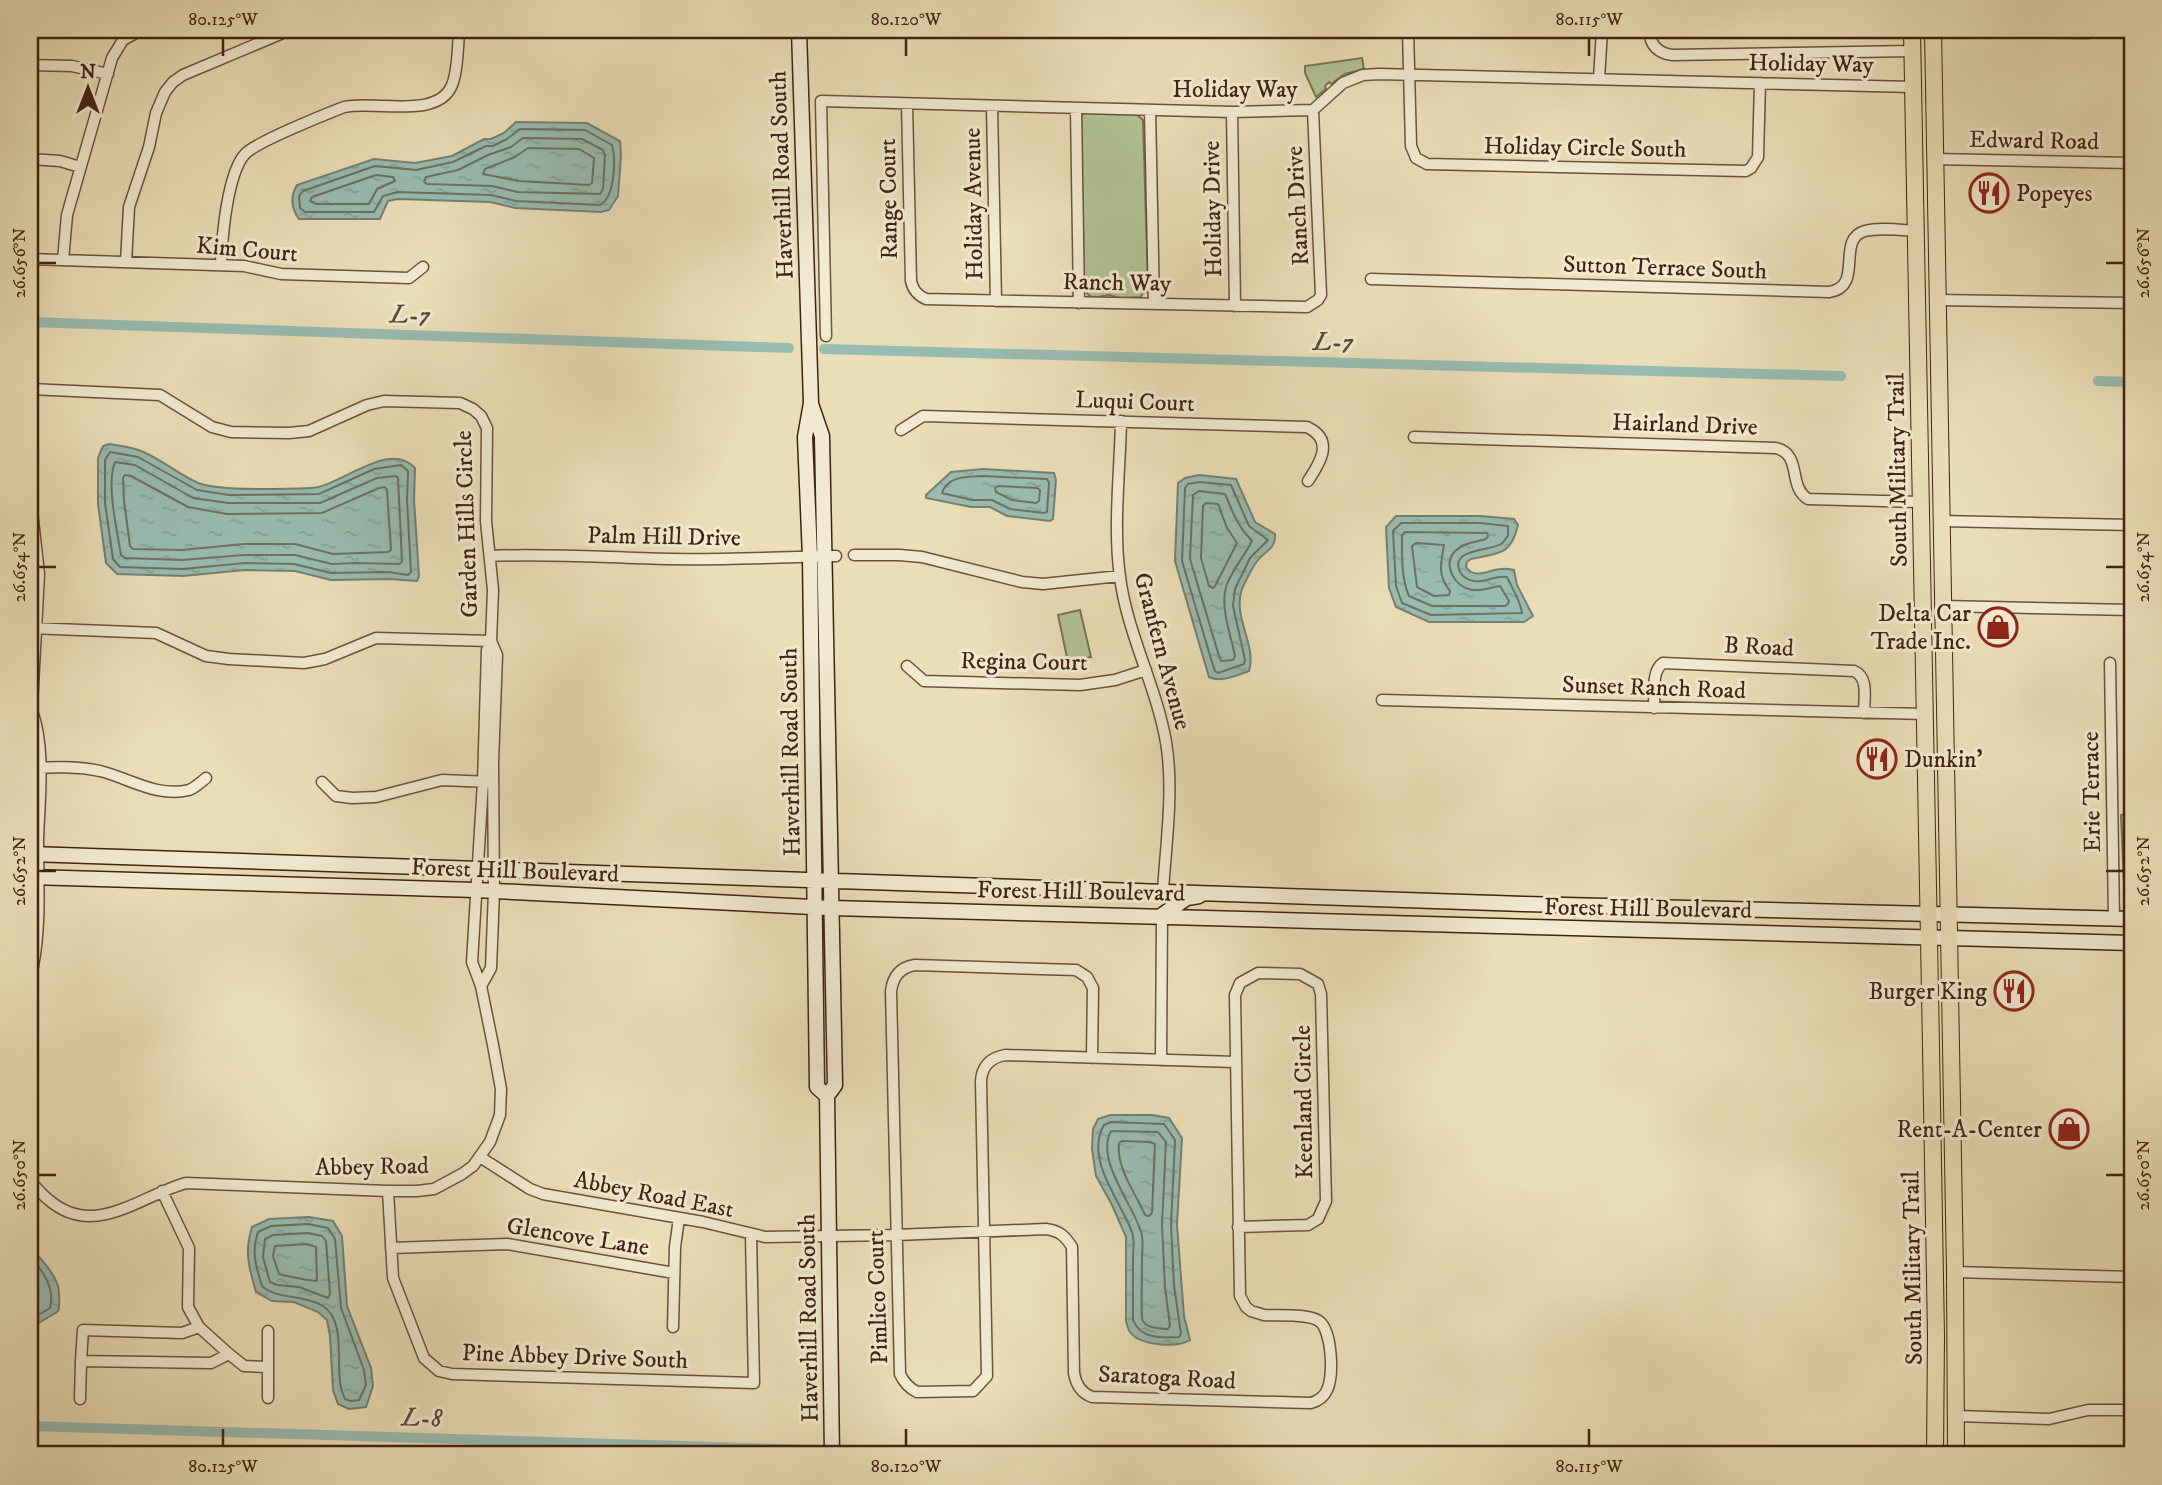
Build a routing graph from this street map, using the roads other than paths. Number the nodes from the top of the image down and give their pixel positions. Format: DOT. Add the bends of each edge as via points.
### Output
graph roads {
  1 [pos="141,30"];
  2 [pos="290,30"];
  3 [pos="459,30"];
  4 [pos="799,30"];
  5 [pos="1408,30"];
  6 [pos="1602,30"];
  7 [pos="1649,30"];
  8 [pos="1912,30"];
  9 [pos="1933,30"];
  10 [pos="2091,30"];
  11 [pos="1913,51"];
  12 [pos="30,65"];
  13 [pos="108,74"];
  14 [pos="1408,74"];
  15 [pos="1599,79"];
  16 [pos="1760,83"];
  17 [pos="1913,91"];
  18 [pos="907,104"];
  19 [pos="992,107"];
  20 [pos="1076,108"];
  21 [pos="1150,110"];
  22 [pos="1313,110"];
  23 [pos="1232,112"];
  24 [pos="30,159"];
  25 [pos="1915,159"];
  26 [pos="1934,159"];
  27 [pos="2132,163"];
  28 [pos="80,167"];
  29 [pos="1916,231"];
  30 [pos="1936,246"];
  31 [pos="30,259"];
  32 [pos="63,260"];
  33 [pos="126,262"];
  34 [pos="220,265"];
  35 [pos="423,267"];
  36 [pos="1371,279"];
  37 [pos="915,292"];
  38 [pos="1917,296"];
  39 [pos="1318,300"];
  40 [pos="1937,300"];
  41 [pos="996,301"];
  42 [pos="1079,303"];
  43 [pos="2132,303"];
  44 [pos="1154,304"];
  45 [pos="1235,306"];
  46 [pos="826,336"];
  47 [pos="30,389"];
  48 [pos="1939,398"];
  49 [pos="1121,421"];
  50 [pos="901,430"];
  51 [pos="1414,437"];
  52 [pos="1308,481"];
  53 [pos="30,493"];
  54 [pos="1920,502"];
  55 [pos="1941,521"];
  56 [pos="2132,525"];
  57 [pos="854,555"];
  58 [pos="490,556"];
  59 [pos="823,556"];
  60 [pos="1120,576"];
  61 [pos="1942,599"];
  62 [pos="2132,610"];
  63 [pos="33,628"];
  64 [pos="491,641"];
  65 [pos="2110,663"];
  66 [pos="907,666"];
  67 [pos="1146,670"];
  68 [pos="1382,700"];
  69 [pos="1654,708"];
  70 [pos="32,712"];
  71 [pos="1864,713"];
  72 [pos="1925,714"];
  73 [pos="30,742"];
  74 [pos="35,768"];
  75 [pos="206,778"];
  76 [pos="322,782"];
  77 [pos="488,782"];
  78 [pos="34,854"];
  79 [pos="477,869"];
  80 [pos="494,870"];
  81 [pos="35,877"];
  82 [pos="814,881"];
  83 [pos="832,882"];
  84 [pos="476,890"];
  85 [pos="1163,891"];
  86 [pos="494,892"];
  87 [pos="1214,893"];
  88 [pos="1474,902"];
  89 [pos="1505,904"];
  90 [pos="815,907"];
  91 [pos="832,908"];
  92 [pos="1678,908"];
  93 [pos="1109,914"];
  94 [pos="1161,915"];
  95 [pos="1928,915"];
  96 [pos="1948,915"];
  97 [pos="2114,919"];
  98 [pos="2132,919"];
  99 [pos="1442,925"];
  100 [pos="1476,926"];
  101 [pos="1647,930"];
  102 [pos="1929,938"];
  103 [pos="1949,938"];
  104 [pos="2132,943"];
  105 [pos="30,968"];
  106 [pos="481,986"];
  107 [pos="1092,1058"];
  108 [pos="1161,1060"];
  109 [pos="1235,1062"];
  110 [pos="827,1096"];
  111 [pos="480,1157"];
  112 [pos="30,1181"];
  113 [pos="1934,1188"];
  114 [pos="162,1191"];
  115 [pos="388,1191"];
  116 [pos="679,1218"];
  117 [pos="1238,1227"];
  118 [pos="983,1231"];
  119 [pos="751,1235"];
  120 [pos="896,1235"];
  121 [pos="830,1236"];
  122 [pos="391,1248"];
  123 [pos="1955,1272"];
  124 [pos="674,1273"];
  125 [pos="2132,1277"];
  126 [pos="1956,1321"];
  127 [pos="199,1327"];
  128 [pos="673,1327"];
  129 [pos="268,1331"];
  130 [pos="1936,1336"];
  131 [pos="229,1354"];
  132 [pos="81,1361"];
  133 [pos="268,1367"];
  134 [pos="268,1398"];
  135 [pos="80,1399"];
  136 [pos="2132,1410"];
  137 [pos="1957,1416"];
  138 [pos="1956,1454"];
  139 [pos="832,1455"];
  140 [pos="1935,1455"];
  1 -- 13 [label="street" via="118,46"];
  2 -- 33 [label="street" via="183,75 164,92 129,207"];
  3 -- 34 [label="street" via="454,80 439,100 421,106 344,107 249,150 238,167 226,209"];
  4 -- 59 [label="main road, Haverhill Road South" via="811,403 822,436"];
  5 -- 14 [label="street, Holiday Circle South"];
  6 -- 15 [label="street"];
  7 -- 11 [label="street" via="1653,46 1672,55"];
  8 -- 11 [label="main road, South Military Trail"];
  9 -- 10 [label="street"];
  9 -- 26 [label="main road, South Military Trail"];
  11 -- 17 [label="main road, South Military Trail"];
  12 -- 13 [label="street" via="72,66"];
  13 -- 28 [label="street"];
  14 -- 15 [label="street, Holiday Way"];
  14 -- 16 [label="street, Holiday Circle South" via="1413,152 1426,164 1740,172 1751,168 1758,157"];
  14 -- 22 [label="street, Holiday Way" via="1370,74 1350,80"];
  15 -- 16 [label="street, Holiday Way"];
  16 -- 17 [label="street, Holiday Way"];
  17 -- 25 [label="main road, South Military Trail"];
  17 -- 26 [label="main road" via="1922,147"];
  18 -- 19 [label="street, Holiday Way"];
  18 -- 37 [label="street, Range Court" via="911,281"];
  18 -- 46 [label="street, Holiday Way" via="821,101"];
  19 -- 20 [label="street, Holiday Way"];
  19 -- 41 [label="street, Holiday Avenue"];
  20 -- 21 [label="street, Holiday Way"];
  20 -- 42 [label="street"];
  21 -- 23 [label="street, Holiday Way"];
  21 -- 44 [label="street"];
  22 -- 23 [label="street, Holiday Way"];
  22 -- 39 [label="street, Ranch Drive" via="1322,288"];
  23 -- 45 [label="street, Holiday Drive"];
  24 -- 28 [label="street"];
  25 -- 29 [label="main road, South Military Trail"];
  25 -- 30 [label="main road" via="1926,171 1927,233"];
  26 -- 27 [label="street, Edward Road"];
  26 -- 30 [label="main road, South Military Trail"];
  28 -- 32 [label="street" via="67,215"];
  29 -- 36 [label="street, Sutton Terrace South" via="1861,232 1853,240 1845,283 1829,292"];
  29 -- 38 [label="main road, South Military Trail"];
  30 -- 40 [label="main road, South Military Trail"];
  31 -- 32 [label="street, Kim Court"];
  32 -- 33 [label="street, Kim Court"];
  33 -- 34 [label="street, Kim Court"];
  34 -- 35 [label="street, Kim Court" via="281,274 409,278"];
  37 -- 41 [label="street, Ranch Way" via="926,299"];
  38 -- 48 [label="main road" via="1926,306 1927,385"];
  38 -- 54 [label="main road, South Military Trail"];
  39 -- 45 [label="street, Ranch Way" via="1307,307"];
  40 -- 43 [label="street"];
  40 -- 48 [label="main road, South Military Trail"];
  41 -- 42 [label="street, Ranch Way"];
  42 -- 44 [label="street, Ranch Way"];
  44 -- 45 [label="street, Ranch Way"];
  47 -- 58 [label="street, Garden Hills Circle" via="160,395 212,427 231,432 309,431 376,402 460,403 481,416 487,428"];
  48 -- 55 [label="main road, South Military Trail"];
  49 -- 50 [label="street, Luqui Court" via="923,416"];
  49 -- 52 [label="street, Luqui Court" via="1307,427 1321,441 1322,460"];
  49 -- 60 [label="street, Granfern Avenue"];
  51 -- 54 [label="street, Hairland Drive" via="1776,448 1788,453 1798,491 1808,499"];
  53 -- 63 [label="street" via="38,559"];
  54 -- 61 [label="main road" via="1931,518 1933,563"];
  54 -- 72 [label="main road, South Military Trail"];
  55 -- 56 [label="street"];
  55 -- 61 [label="main road, South Military Trail"];
  57 -- 60 [label="street" via="922,557 1044,584"];
  58 -- 59 [label="street, Palm Hill Drive" via="731,560"];
  58 -- 64 [label="street, Garden Hills Circle"];
  59 -- 82 [label="main road, Haverhill Road South"];
  59 -- 83 [label="main road, Haverhill Road South"];
  60 -- 67 [label="street, Granfern Avenue"];
  61 -- 62 [label="street"];
  61 -- 96 [label="main road, South Military Trail"];
  63 -- 64 [label="street" via="156,633 206,656 304,663 376,638"];
  63 -- 70 [label="street"];
  64 -- 77 [label="street, Garden Hills Circle" via="487,650"];
  65 -- 97 [label="street, Erie Terrace"];
  66 -- 67 [label="street, Regina Court" via="924,681 1080,685"];
  67 -- 85 [label="street, Granfern Avenue" via="1168,765"];
  68 -- 69 [label="street, Sunset Ranch Road"];
  69 -- 71 [label="street, Sunset Ranch Road"];
  69 -- 71 [label="street, B Road" via="1656,672 1663,663 1854,671 1864,679"];
  70 -- 73 [label="street"];
  70 -- 74 [label="street" via="37,726"];
  71 -- 72 [label="street, Sunset Ranch Road"];
  72 -- 95 [label="main road, South Military Trail"];
  74 -- 75 [label="street" via="81,768 168,792 191,789"];
  74 -- 78 [label="street"];
  76 -- 77 [label="street" via="336,796 352,798 376,797 432,781"];
  77 -- 79 [label="street, Garden Hills Circle"];
  77 -- 80 [label="street, Garden Hills Circle"];
  78 -- 79 [label="main road, Forest Hill Boulevard"];
  78 -- 81 [label="street"];
  79 -- 80 [label="main road, Forest Hill Boulevard"];
  79 -- 84 [label="street, Garden Hills Circle"];
  80 -- 82 [label="main road, Forest Hill Boulevard"];
  80 -- 86 [label="street, Garden Hills Circle"];
  81 -- 84 [label="main road, Forest Hill Boulevard"];
  81 -- 105 [label="street" via="37,947"];
  82 -- 83 [label="main road, Forest Hill Boulevard"];
  82 -- 90 [label="main road, Haverhill Road South"];
  83 -- 85 [label="main road, Forest Hill Boulevard"];
  83 -- 91 [label="main road, Haverhill Road South"];
  84 -- 86 [label="main road, Forest Hill Boulevard"];
  84 -- 106 [label="street, Abbey Road" via="472,962"];
  85 -- 87 [label="main road, Forest Hill Boulevard"];
  85 -- 93 [label="main road" via="1148,903"];
  86 -- 90 [label="main road, Forest Hill Boulevard"];
  86 -- 106 [label="street, Abbey Road" via="491,968"];
  87 -- 88 [label="main road, Forest Hill Boulevard"];
  87 -- 94 [label="main road" via="1187,898"];
  88 -- 89 [label="main road, Forest Hill Boulevard"];
  88 -- 99 [label="main road"];
  89 -- 92 [label="main road, Forest Hill Boulevard"];
  89 -- 100 [label="main road"];
  90 -- 91 [label="main road, Forest Hill Boulevard"];
  90 -- 110 [label="main road, Haverhill Road South" via="817,1087"];
  91 -- 93 [label="main road, Forest Hill Boulevard"];
  91 -- 110 [label="main road, Haverhill Road South" via="835,1085"];
  92 -- 95 [label="main road, Forest Hill Boulevard"];
  92 -- 101 [label="main road"];
  93 -- 94 [label="main road, Forest Hill Boulevard"];
  94 -- 99 [label="main road, Forest Hill Boulevard"];
  94 -- 108 [label="street"];
  95 -- 96 [label="main road, Forest Hill Boulevard"];
  95 -- 102 [label="main road, South Military Trail"];
  96 -- 97 [label="main road, Forest Hill Boulevard"];
  96 -- 103 [label="main road, South Military Trail"];
  97 -- 98 [label="main road, Forest Hill Boulevard"];
  99 -- 100 [label="main road, Forest Hill Boulevard"];
  100 -- 101 [label="main road, Forest Hill Boulevard"];
  101 -- 102 [label="main road, Forest Hill Boulevard"];
  102 -- 103 [label="main road, Forest Hill Boulevard"];
  102 -- 113 [label="main road, South Military Trail"];
  103 -- 104 [label="main road, Forest Hill Boulevard"];
  103 -- 123 [label="main road, South Military Trail"];
  106 -- 111 [label="street, Abbey Road" via="502,1102 497,1128"];
  107 -- 108 [label="street, Pimlico Court"];
  107 -- 118 [label="street, Pimlico Court" via="1004,1055 984,1068"];
  107 -- 120 [label="street, Pimlico Court" via="1094,994 1082,973 915,965 898,973 891,990"];
  108 -- 109 [label="street, Pimlico Court"];
  109 -- 117 [label="street"];
  109 -- 117 [label="street, Keenland Circle" via="1235,995 1240,983 1258,973 1300,974 1318,985 1326,1201 1318,1219 1308,1225"];
  110 -- 121 [label="main road, Haverhill Road South"];
  111 -- 115 [label="street, Abbey Road" via="462,1174 434,1189"];
  111 -- 116 [label="street, Abbey Road East" via="543,1194"];
  112 -- 114 [label="street, Abbey Road" via="64,1210 94,1217"];
  113 -- 126 [label="main road" via="1942,1211 1944,1307 1947,1317"];
  113 -- 130 [label="main road, South Military Trail"];
  114 -- 115 [label="street, Abbey Road" via="186,1183"];
  114 -- 127 [label="street" via="189,1248 188,1307"];
  115 -- 122 [label="street, Pine Abbey Drive South"];
  116 -- 119 [label="street, Abbey Road East"];
  116 -- 124 [label="street, Glencove Lane"];
  117 -- 118 [label="street, Saratoga Road" via="1240,1296 1246,1307 1264,1315 1311,1317 1326,1328 1330,1381 1317,1401 1087,1395 1075,1380 1072,1247 1066,1237 1046,1229"];
  118 -- 120 [label="street, Saratoga Road"];
  118 -- 120 [label="street, Pimlico Court" via="986,1376 973,1391 917,1392 902,1380"];
  119 -- 121 [label="street, Abbey Road East"];
  119 -- 122 [label="street, Pine Abbey Drive South" via="754,1383 439,1371 421,1353 393,1278"];
  120 -- 121 [label="street, Saratoga Road"];
  121 -- 139 [label="main road, Haverhill Road South"];
  122 -- 124 [label="street, Glencove Lane" via="508,1244"];
  123 -- 125 [label="street"];
  123 -- 126 [label="main road, South Military Trail"];
  124 -- 128 [label="street, Glencove Lane"];
  126 -- 137 [label="main road, South Military Trail"];
  127 -- 131 [label="street"];
  127 -- 132 [label="street" via="182,1333 83,1331"];
  129 -- 133 [label="street"];
  130 -- 138 [label="main road" via="1945,1342 1948,1438"];
  130 -- 140 [label="main road, South Military Trail"];
  131 -- 132 [label="street" via="211,1363"];
  131 -- 133 [label="street" via="244,1366"];
  132 -- 135 [label="street"];
  133 -- 134 [label="street"];
  136 -- 137 [label="street" via="2088,1410 2049,1419"];
  137 -- 138 [label="main road, South Military Trail"];
}
